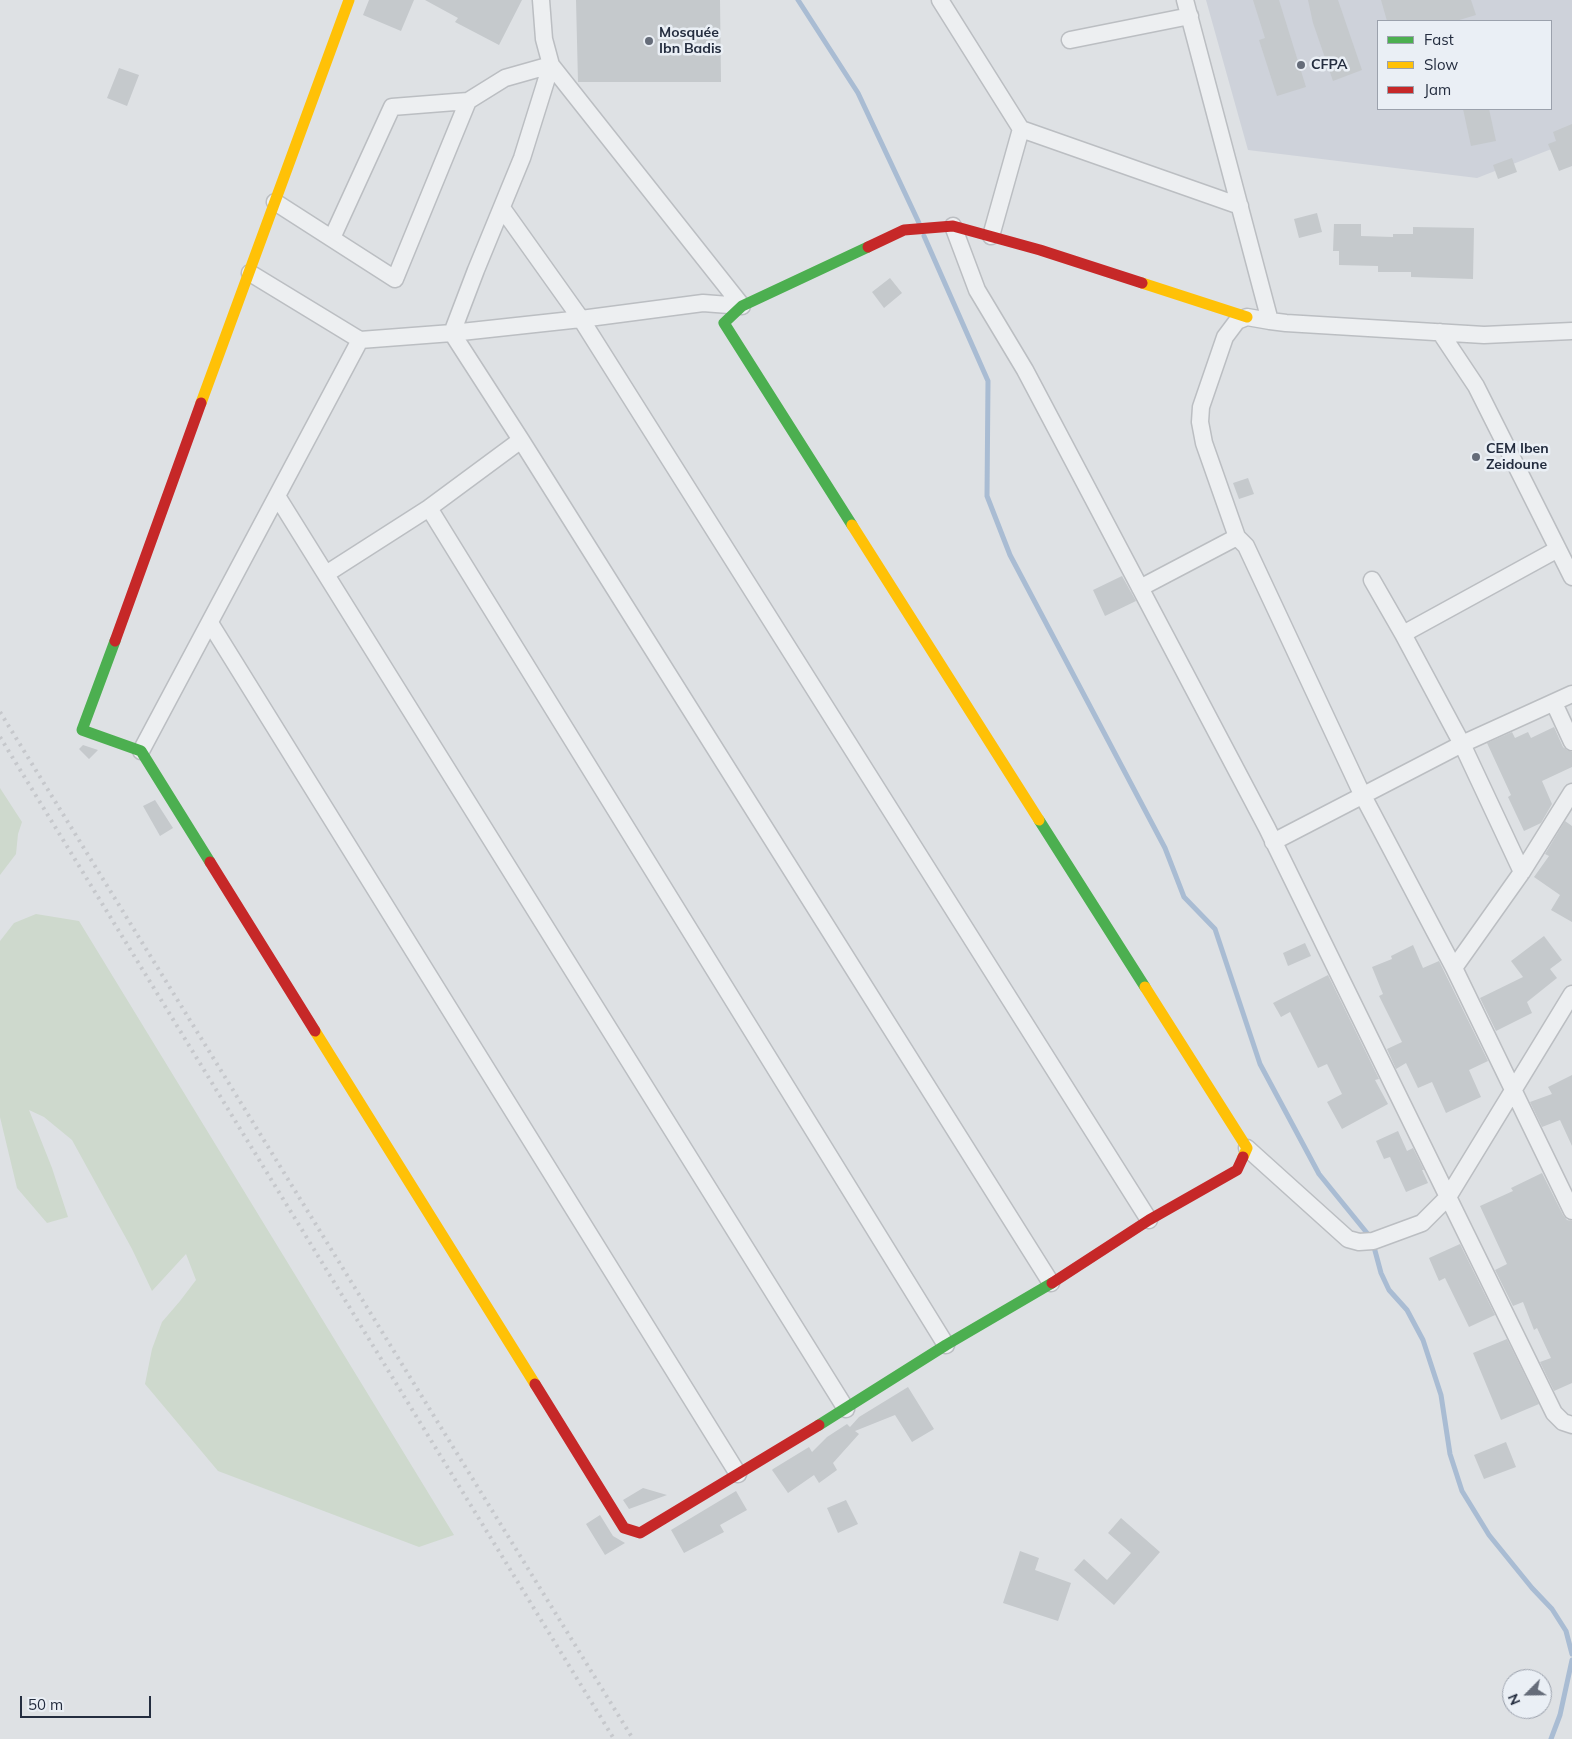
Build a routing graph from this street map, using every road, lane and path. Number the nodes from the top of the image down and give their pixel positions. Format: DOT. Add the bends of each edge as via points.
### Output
graph roads {
  1 [pos="349,0"];
  2 [pos="541,0"];
  3 [pos="940,0"];
  4 [pos="1188,8"];
  5 [pos="1070,40"];
  6 [pos="551,65"];
  7 [pos="468,101"];
  8 [pos="1021,129"];
  9 [pos="275,202"];
  10 [pos="1240,206"];
  11 [pos="502,208"];
  12 [pos="953,226"];
  13 [pos="991,236"];
  14 [pos="332,238"];
  15 [pos="250,273"];
  16 [pos="742,306"];
  17 [pos="1247,317"];
  18 [pos="581,320"];
  19 [pos="1270,321"];
  20 [pos="1572,331"];
  21 [pos="452,332"];
  22 [pos="1440,332"];
  23 [pos="360,340"];
  24 [pos="522,440"];
  25 [pos="278,496"];
  26 [pos="428,508"];
  27 [pos="1237,537"];
  28 [pos="1558,549"];
  29 [pos="326,574"];
  30 [pos="1572,577"];
  31 [pos="1372,580"];
  32 [pos="1140,588"];
  33 [pos="210,623"];
  34 [pos="1404,634"];
  35 [pos="1572,694"];
  36 [pos="1554,703"];
  37 [pos="1572,742"];
  38 [pos="1462,744"];
  39 [pos="142,751"];
  40 [pos="1572,792"];
  41 [pos="1362,794"];
  42 [pos="1272,842"];
  43 [pos="1522,872"];
  44 [pos="1454,968"];
  45 [pos="1572,994"];
  46 [pos="1513,1090"];
  47 [pos="1247,1148"];
  48 [pos="1448,1197"];
  49 [pos="1572,1211"];
  50 [pos="1149,1220"];
  51 [pos="1051,1283"];
  52 [pos="946,1345"];
  53 [pos="846,1409"];
  54 [pos="1572,1425"];
  55 [pos="738,1474"];
  1 -- 9 [label="street"];
  2 -- 6 [label="street" via="544,39"];
  3 -- 8 [label="street"];
  4 -- 5 [label="street"];
  4 -- 10 [label="street"];
  6 -- 7 [label="street" via="505,78"];
  6 -- 11 [label="street" via="522,158"];
  6 -- 16 [label="street"];
  7 -- 14 [label="street" via="392,107"];
  7 -- 14 [label="street" via="395,279"];
  8 -- 10 [label="street"];
  8 -- 13 [label="street"];
  9 -- 14 [label="street"];
  9 -- 15 [label="street"];
  10 -- 19 [label="street"];
  11 -- 18 [label="street"];
  11 -- 21 [label="street"];
  12 -- 13 [label="street"];
  12 -- 16 [label="street" via="904,230"];
  12 -- 32 [label="street" via="977,290 1025,370"];
  13 -- 17 [label="street"];
  15 -- 23 [label="street"];
  15 -- 39 [label="street" via="82,730"];
  16 -- 18 [label="street" via="703,303"];
  16 -- 47 [label="street" via="724,323"];
  17 -- 19 [label="street"];
  17 -- 27 [label="street" via="1237,321 1225,337 1201,406 1200,422 1204,443"];
  18 -- 21 [label="street"];
  18 -- 50 [label="street"];
  19 -- 22 [label="street"];
  20 -- 22 [label="street" via="1484,335"];
  21 -- 23 [label="street"];
  21 -- 24 [label="street"];
  22 -- 28 [label="street" via="1476,386"];
  23 -- 25 [label="street"];
  24 -- 26 [label="street"];
  24 -- 51 [label="street"];
  25 -- 29 [label="street"];
  25 -- 33 [label="street"];
  26 -- 29 [label="street"];
  26 -- 52 [label="street"];
  27 -- 32 [label="street"];
  27 -- 41 [label="street" via="1246,546"];
  28 -- 30 [label="street"];
  28 -- 34 [label="street"];
  29 -- 53 [label="street"];
  31 -- 34 [label="street"];
  32 -- 42 [label="street"];
  33 -- 39 [label="street"];
  33 -- 55 [label="street"];
  34 -- 38 [label="street"];
  35 -- 36 [label="street"];
  36 -- 37 [label="street"];
  36 -- 38 [label="street"];
  38 -- 41 [label="street"];
  38 -- 43 [label="street"];
  39 -- 55 [label="street" via="624,1528 640,1533"];
  40 -- 43 [label="street"];
  41 -- 42 [label="street"];
  41 -- 44 [label="street"];
  42 -- 48 [label="street"];
  43 -- 44 [label="street"];
  44 -- 46 [label="street"];
  45 -- 46 [label="street"];
  46 -- 48 [label="street"];
  46 -- 49 [label="street"];
  47 -- 48 [label="street" via="1339,1232 1359,1242 1373,1241 1422,1223"];
  47 -- 50 [label="street" via="1237,1170"];
  48 -- 54 [label="street" via="1554,1413"];
  50 -- 51 [label="street"];
  51 -- 52 [label="street"];
  52 -- 53 [label="street"];
  53 -- 55 [label="street"];
}
